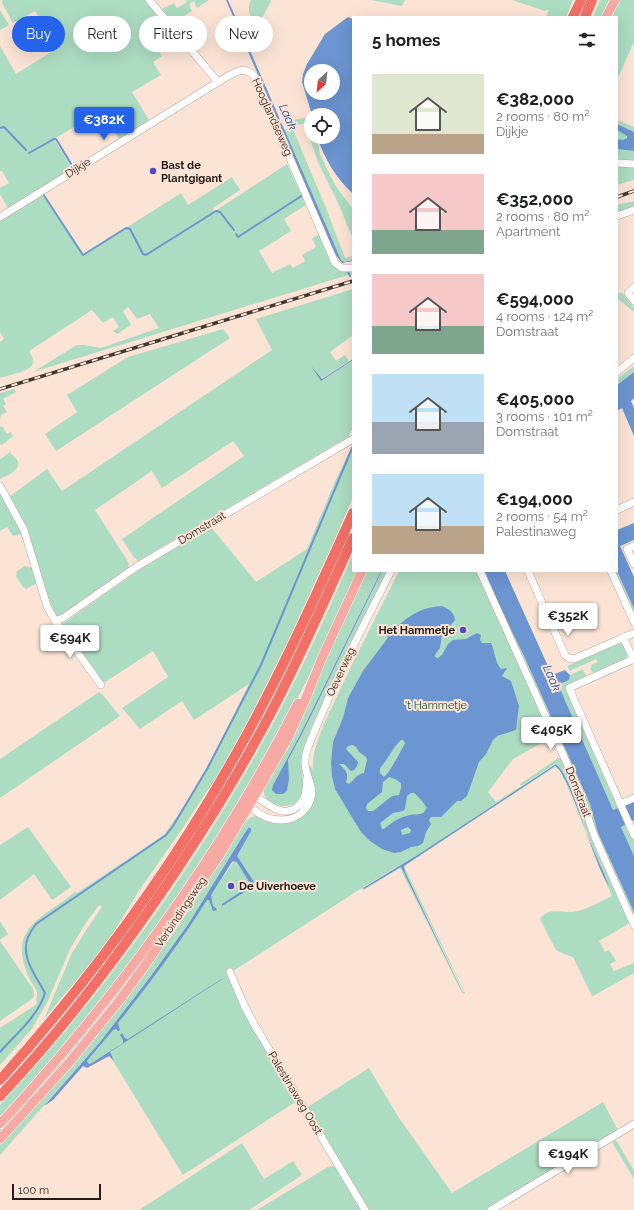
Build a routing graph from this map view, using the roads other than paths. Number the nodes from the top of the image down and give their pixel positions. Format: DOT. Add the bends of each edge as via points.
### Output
graph roads {
  1 [pos="149,0"];
  2 [pos="581,0"];
  3 [pos="592,0"];
  4 [pos="615,0"];
  5 [pos="573,16"];
  6 [pos="585,16"];
  7 [pos="607,16"];
  8 [pos="610,16"];
  9 [pos="218,82"];
  10 [pos="618,163"];
  11 [pos="634,164"];
  12 [pos="634,210"];
  13 [pos="619,215"];
  14 [pos="0,217"];
  15 [pos="352,268"];
  16 [pos="634,287"];
  17 [pos="634,301"];
  18 [pos="634,358"];
  19 [pos="618,371"];
  20 [pos="352,440"];
  21 [pos="0,486"];
  22 [pos="634,502"];
  23 [pos="618,510"];
  24 [pos="352,514"];
  25 [pos="352,540"];
  26 [pos="634,546"];
  27 [pos="634,564"];
  28 [pos="362,572"];
  29 [pos="391,572"];
  30 [pos="480,572"];
  31 [pos="528,572"];
  32 [pos="611,572"];
  33 [pos="55,621"];
  34 [pos="634,622"];
  35 [pos="634,633"];
  36 [pos="623,637"];
  37 [pos="634,659"];
  38 [pos="101,685"];
  39 [pos="307,777"];
  40 [pos="634,798"];
  41 [pos="249,801"];
  42 [pos="620,804"];
  43 [pos="634,835"];
  44 [pos="634,925"];
  45 [pos="230,972"];
  46 [pos="0,1080"];
  47 [pos="0,1096"];
  48 [pos="0,1124"];
  49 [pos="634,1124"];
  50 [pos="0,1139"];
  51 [pos="365,1210"];
  52 [pos="491,1210"];
  1 -- 9 [label="street"];
  2 -- 5 [label="highway"];
  3 -- 6 [label="highway"];
  4 -- 7 [label="main road"];
  4 -- 8 [label="main road"];
  9 -- 14 [label="street, Dijkje"];
  9 -- 15 [label="street, Hooglandseweg" via="243,70 248,70 255,77 335,263 344,269"];
  10 -- 11 [label="street"];
  12 -- 13 [label="street"];
  16 -- 17 [label="street" via="628,293"];
  18 -- 19 [label="street"];
  20 -- 33 [label="street, Domstraat" via="136,567"];
  21 -- 33 [label="street" via="24,530 47,606"];
  22 -- 23 [label="street"];
  24 -- 46 [label="highway" via="300,631 267,697 205,807 143,902 101,960"];
  25 -- 47 [label="highway" via="277,702 214,813 113,961"];
  26 -- 27 [label="street" via="627,549"];
  28 -- 41 [label="main road, Verbindingsweg" via="322,658"];
  29 -- 39 [label="street, Oeverweg" via="315,729 304,760"];
  30 -- 44 [label="street, Domstraat" via="578,790 594,835"];
  31 -- 36 [label="street" via="565,655 569,658"];
  32 -- 34 [label="street"];
  33 -- 38 [label="street"];
  35 -- 36 [label="street"];
  36 -- 37 [label="street"];
  37 -- 42 [label="street" via="569,688"];
  39 -- 41 [label="street, Oeverweg" via="305,796 293,810 279,811"];
  39 -- 41 [label="street, Oeverweg" via="312,790 310,800 305,809 293,818 272,819"];
  40 -- 42 [label="street"];
  41 -- 48 [label="main road, Verbindingsweg" via="132,967 60,1057"];
  41 -- 50 [label="main road, Verbindingsweg" via="200,885 120,1001 64,1069"];
  42 -- 43 [label="street"];
  45 -- 51 [label="street, Palestinaweg Oost" via="254,1024"];
  49 -- 52 [label="street"];
}
